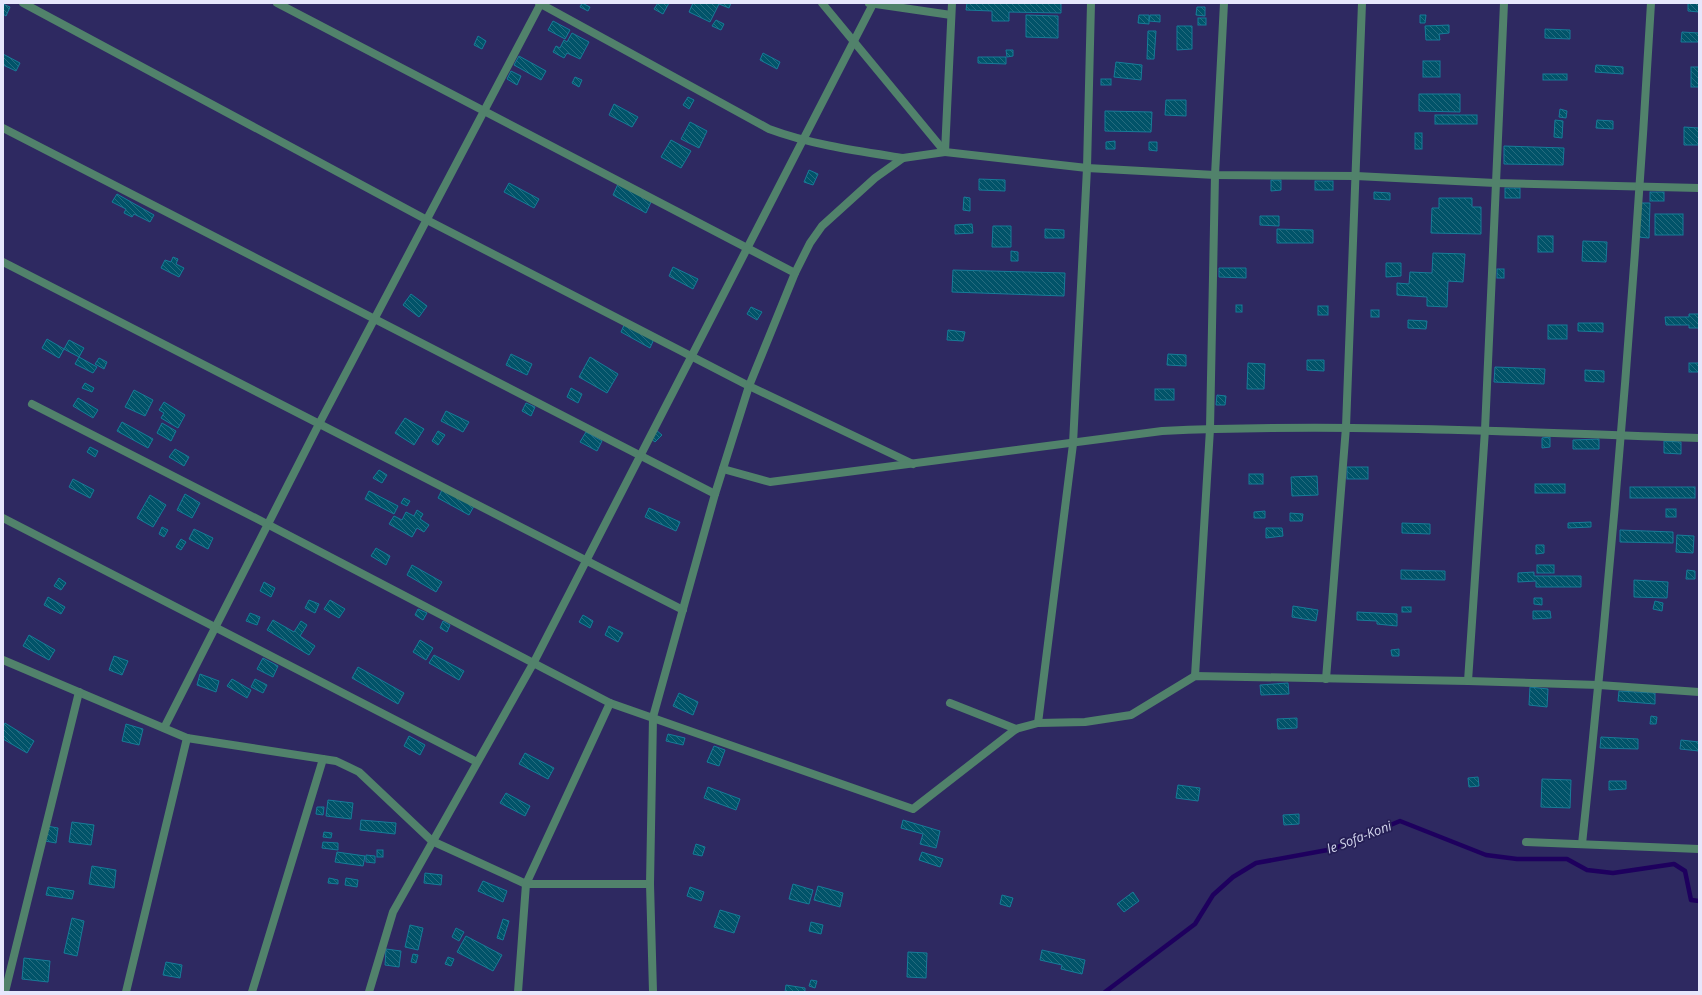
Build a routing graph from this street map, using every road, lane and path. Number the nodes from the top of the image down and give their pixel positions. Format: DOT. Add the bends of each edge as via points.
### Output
graph roads {
  1 [pos="23,3"];
  2 [pos="277,3"];
  3 [pos="540,3"];
  4 [pos="822,3"];
  5 [pos="870,3"];
  6 [pos="952,3"];
  7 [pos="1091,3"];
  8 [pos="1224,3"];
  9 [pos="1362,3"];
  10 [pos="1504,3"];
  11 [pos="1651,3"];
  12 [pos="951,15"];
  13 [pos="854,41"];
  14 [pos="484,110"];
  15 [pos="3,128"];
  16 [pos="803,139"];
  17 [pos="945,152"];
  18 [pos="903,158"];
  19 [pos="1086,168"];
  20 [pos="1216,175"];
  21 [pos="1356,176"];
  22 [pos="1495,183"];
  23 [pos="1640,186"];
  24 [pos="1699,188"];
  25 [pos="427,220"];
  26 [pos="747,248"];
  27 [pos="3,262"];
  28 [pos="795,273"];
  29 [pos="376,318"];
  30 [pos="691,356"];
  31 [pos="749,386"];
  32 [pos="32,404"];
  33 [pos="319,424"];
  34 [pos="1346,426"];
  35 [pos="1210,429"];
  36 [pos="1485,430"];
  37 [pos="1621,435"];
  38 [pos="1699,438"];
  39 [pos="1073,444"];
  40 [pos="640,455"];
  41 [pos="913,464"];
  42 [pos="723,469"];
  43 [pos="715,494"];
  44 [pos="3,518"];
  45 [pos="267,524"];
  46 [pos="585,560"];
  47 [pos="683,610"];
  48 [pos="215,627"];
  49 [pos="3,660"];
  50 [pos="534,662"];
  51 [pos="1195,676"];
  52 [pos="1326,679"];
  53 [pos="1468,681"];
  54 [pos="1599,685"];
  55 [pos="79,692"];
  56 [pos="1699,692"];
  57 [pos="610,703"];
  58 [pos="950,703"];
  59 [pos="653,717"];
  60 [pos="1038,723"];
  61 [pos="164,728"];
  62 [pos="1016,729"];
  63 [pos="187,738"];
  64 [pos="323,759"];
  65 [pos="477,762"];
  66 [pos="432,842"];
  67 [pos="1526,842"];
  68 [pos="1582,844"];
  69 [pos="1699,850"];
  70 [pos="526,884"];
  71 [pos="650,884"];
  72 [pos="5,992"];
  73 [pos="126,992"];
  74 [pos="252,992"];
  75 [pos="369,992"];
  76 [pos="518,992"];
  77 [pos="653,992"];
  1 -- 25 [label="street"];
  2 -- 14 [label="street"];
  3 -- 14 [label="street"];
  3 -- 16 [label="street" via="769,129"];
  4 -- 13 [label="street"];
  5 -- 12 [label="street"];
  5 -- 13 [label="street"];
  6 -- 12 [label="street"];
  7 -- 19 [label="street"];
  8 -- 20 [label="street"];
  9 -- 21 [label="street"];
  10 -- 22 [label="street"];
  11 -- 23 [label="street"];
  12 -- 17 [label="street"];
  13 -- 16 [label="street"];
  13 -- 17 [label="street"];
  14 -- 25 [label="street"];
  14 -- 26 [label="street"];
  15 -- 29 [label="street"];
  16 -- 18 [label="street" via="845,150"];
  16 -- 26 [label="street"];
  17 -- 18 [label="street"];
  17 -- 19 [label="street"];
  18 -- 28 [label="street" via="875,178 822,226"];
  19 -- 20 [label="street"];
  19 -- 39 [label="street"];
  20 -- 21 [label="street"];
  20 -- 35 [label="street"];
  21 -- 22 [label="street"];
  21 -- 34 [label="street"];
  22 -- 23 [label="street"];
  22 -- 36 [label="street"];
  23 -- 24 [label="street"];
  23 -- 37 [label="street"];
  25 -- 29 [label="street"];
  25 -- 30 [label="street"];
  26 -- 28 [label="street"];
  26 -- 30 [label="street"];
  27 -- 33 [label="street"];
  28 -- 31 [label="street"];
  29 -- 33 [label="street"];
  29 -- 40 [label="street"];
  30 -- 31 [label="street"];
  30 -- 40 [label="street"];
  31 -- 41 [label="street"];
  31 -- 42 [label="street"];
  32 -- 45 [label="street"];
  33 -- 45 [label="street"];
  33 -- 46 [label="street"];
  34 -- 35 [label="street"];
  34 -- 36 [label="street"];
  34 -- 52 [label="street"];
  35 -- 39 [label="street" via="1162,431"];
  35 -- 51 [label="street"];
  36 -- 37 [label="street"];
  36 -- 53 [label="street"];
  37 -- 38 [label="street"];
  37 -- 54 [label="street"];
  39 -- 41 [label="street"];
  39 -- 60 [label="street"];
  40 -- 43 [label="street"];
  40 -- 46 [label="street"];
  41 -- 42 [label="street" via="770,482"];
  42 -- 43 [label="street"];
  43 -- 47 [label="street"];
  44 -- 48 [label="street"];
  45 -- 48 [label="street"];
  45 -- 50 [label="street"];
  46 -- 47 [label="street"];
  46 -- 50 [label="street"];
  47 -- 59 [label="street"];
  48 -- 61 [label="street"];
  48 -- 65 [label="street"];
  49 -- 55 [label="street"];
  50 -- 57 [label="street"];
  50 -- 65 [label="street"];
  51 -- 52 [label="street"];
  51 -- 60 [label="street" via="1131,715 1085,722"];
  52 -- 53 [label="street"];
  53 -- 54 [label="street"];
  54 -- 56 [label="street"];
  54 -- 68 [label="street"];
  55 -- 61 [label="street"];
  55 -- 72 [label="street"];
  57 -- 59 [label="street"];
  57 -- 70 [label="street"];
  58 -- 62 [label="street"];
  59 -- 62 [label="street" via="913,809"];
  59 -- 71 [label="street"];
  60 -- 62 [label="street"];
  61 -- 63 [label="street"];
  63 -- 64 [label="street"];
  63 -- 73 [label="street"];
  64 -- 66 [label="street" via="336,761 359,772"];
  64 -- 74 [label="street"];
  65 -- 66 [label="street"];
  66 -- 70 [label="street"];
  66 -- 75 [label="street" via="393,912"];
  67 -- 68 [label="street"];
  68 -- 69 [label="street"];
  70 -- 71 [label="street"];
  70 -- 76 [label="street"];
  71 -- 77 [label="street"];
}
